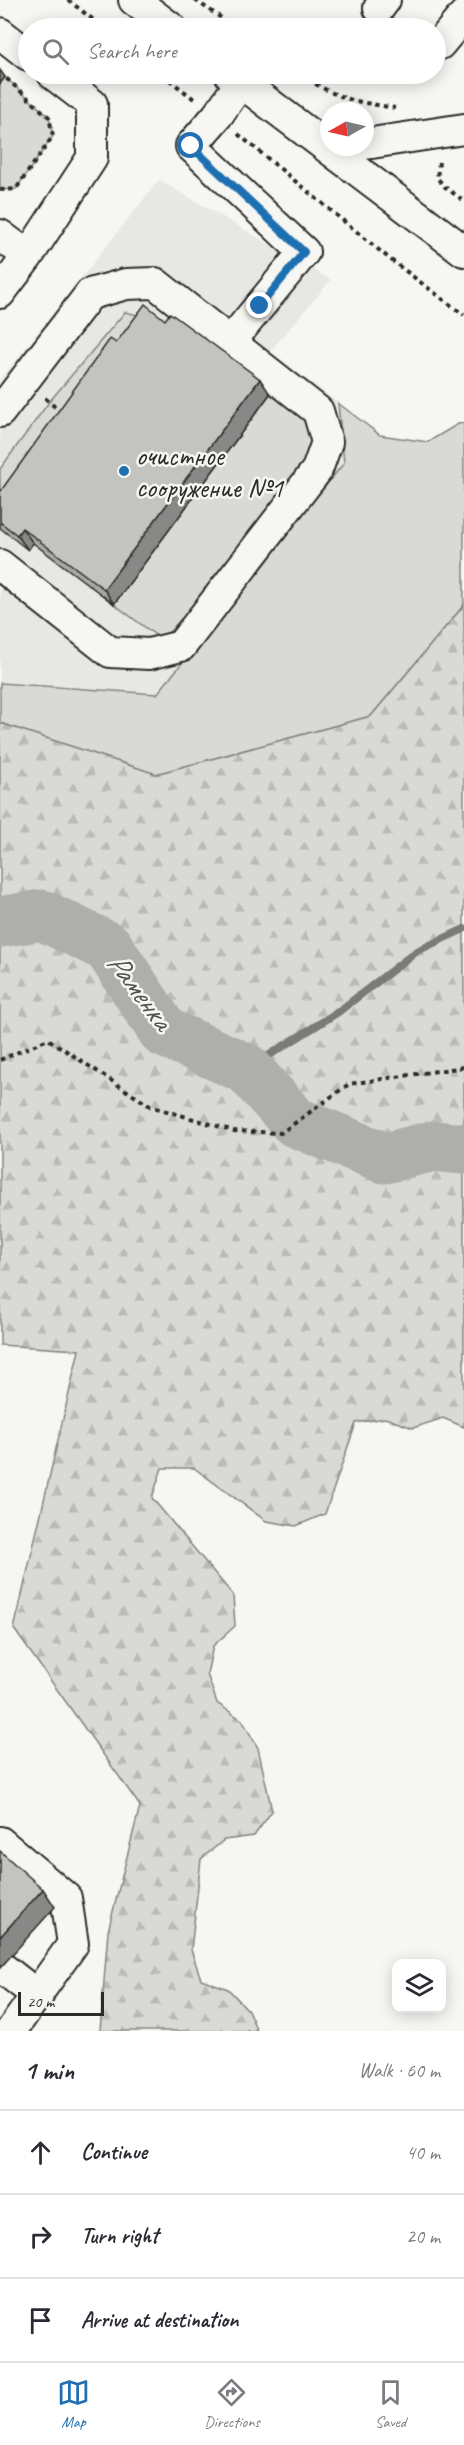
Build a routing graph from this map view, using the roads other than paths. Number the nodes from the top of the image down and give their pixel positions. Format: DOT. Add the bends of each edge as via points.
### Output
graph roads {
  1 [pos="134,0"];
  2 [pos="464,15"];
  3 [pos="158,18"];
  4 [pos="0,33"];
  5 [pos="446,37"];
  6 [pos="18,47"];
  7 [pos="66,84"];
  8 [pos="232,84"];
  9 [pos="244,84"];
  10 [pos="464,129"];
  11 [pos="320,134"];
  12 [pos="374,143"];
  13 [pos="351,156"];
  14 [pos="0,235"];
  15 [pos="464,251"];
  16 [pos="28,256"];
  17 [pos="0,293"];
  18 [pos="231,341"];
  19 [pos="0,412"];
  20 [pos="0,565"];
  21 [pos="0,1842"];
  22 [pos="1,1967"];
  23 [pos="38,1996"];
  24 [pos="11,2031"];
  1 -- 3 [label="street"];
  2 -- 5 [label="street"];
  4 -- 6 [label="street"];
  7 -- 16 [label="street" via="93,104 92,158"];
  8 -- 18 [label="street" via="217,116 191,146 304,252"];
  9 -- 11 [label="street"];
  10 -- 12 [label="street"];
  13 -- 15 [label="street"];
  14 -- 16 [label="street"];
  16 -- 17 [label="street"];
  18 -- 19 [label="street" via="155,283 126,284 90,294"];
  18 -- 20 [label="street" via="318,411 327,442 317,470 181,646 149,654 110,652"];
  21 -- 23 [label="street" via="66,1898 73,1944"];
  22 -- 23 [label="street"];
  23 -- 24 [label="street"];
}
